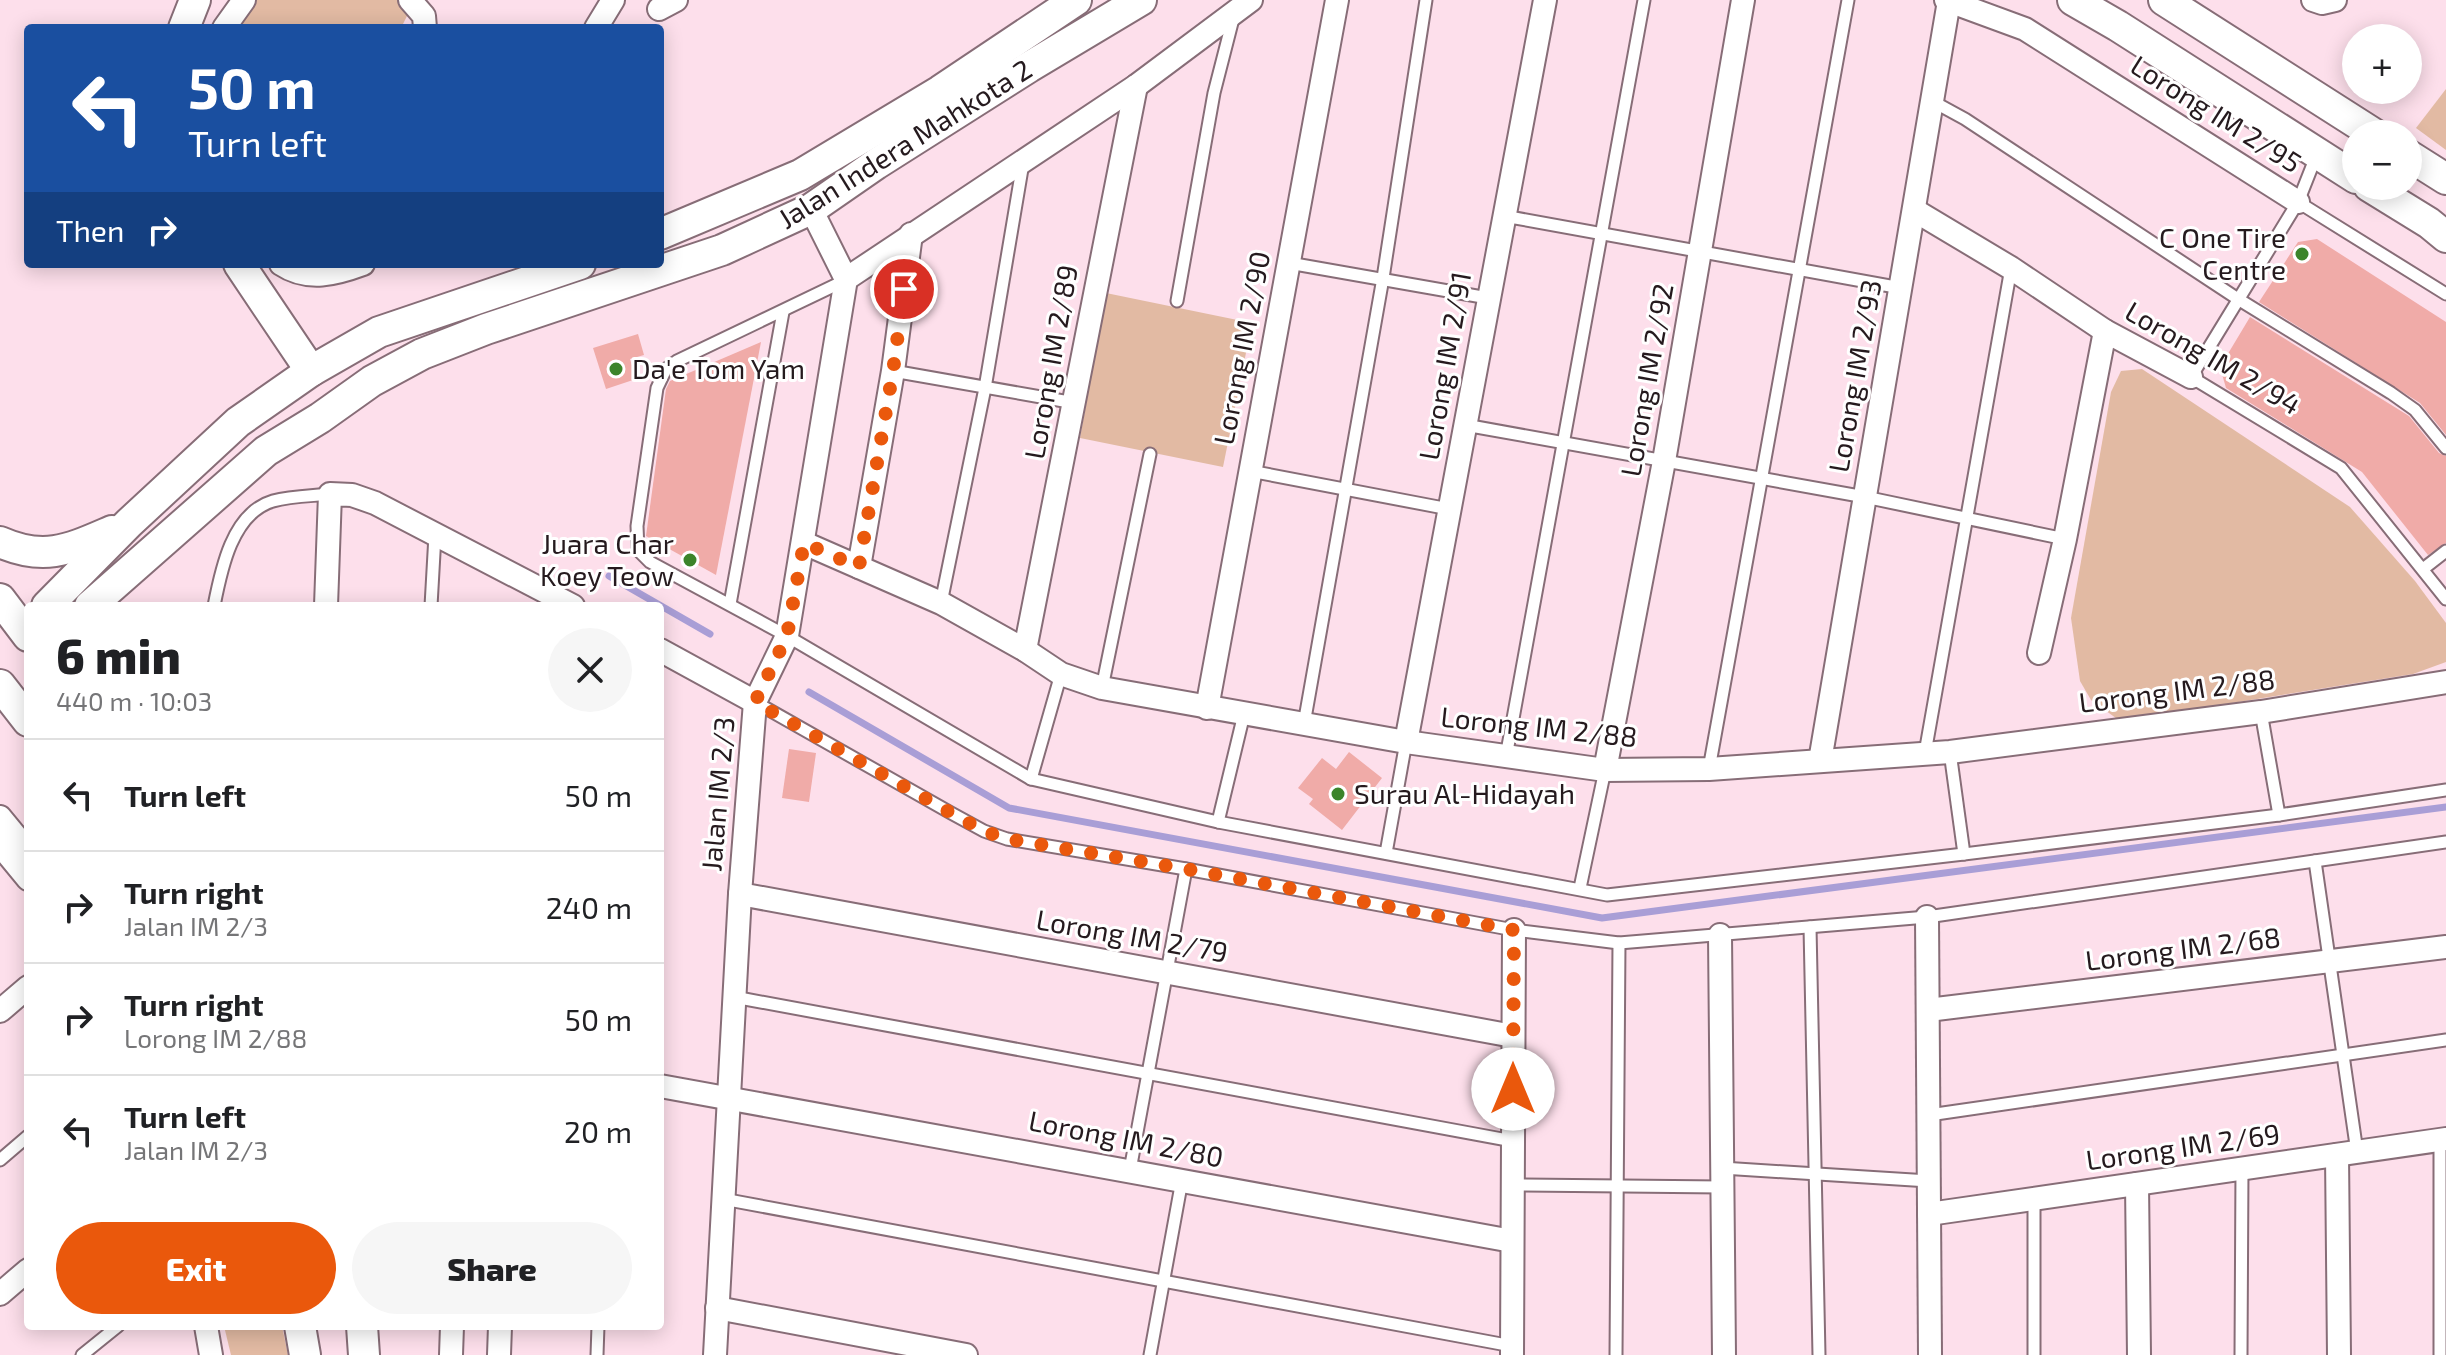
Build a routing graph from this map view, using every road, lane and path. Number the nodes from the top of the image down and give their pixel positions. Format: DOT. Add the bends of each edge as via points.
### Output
graph roads {
  1 [pos="195,0"];
  2 [pos="244,0"];
  3 [pos="410,0"];
  4 [pos="1076,0"];
  5 [pos="1141,0"];
  6 [pos="1337,0"];
  7 [pos="1426,0"];
  8 [pos="1545,0"];
  9 [pos="1644,0"];
  10 [pos="1743,0"];
  11 [pos="1848,0"];
  12 [pos="1948,0"];
  13 [pos="2073,0"];
  14 [pos="2164,0"];
  15 [pos="2313,0"];
  16 [pos="2335,0"];
  17 [pos="608,2"];
  18 [pos="1242,7"];
  19 [pos="186,24"];
  20 [pos="227,24"];
  21 [pos="425,24"];
  22 [pos="598,24"];
  23 [pos="1136,86"];
  24 [pos="1932,101"];
  25 [pos="2352,120"];
  26 [pos="2317,154"];
  27 [pos="1024,160"];
  28 [pos="2422,164"];
  29 [pos="2342,169"];
  30 [pos="2446,179"];
  31 [pos="2392,200"];
  32 [pos="2298,202"];
  33 [pos="811,209"];
  34 [pos="1914,210"];
  35 [pos="1504,216"];
  36 [pos="664,232"];
  37 [pos="911,234"];
  38 [pos="1601,234"];
  39 [pos="2446,237"];
  40 [pos="1700,251"];
  41 [pos="1289,263"];
  42 [pos="242,268"];
  43 [pos="290,268"];
  44 [pos="352,268"];
  45 [pos="568,268"];
  46 [pos="2011,268"];
  47 [pos="1799,269"];
  48 [pos="1383,278"];
  49 [pos="846,279"];
  50 [pos="1901,288"];
  51 [pos="2446,294"];
  52 [pos="1488,298"];
  53 [pos="2238,299"];
  54 [pos="1177,301"];
  55 [pos="783,312"];
  56 [pos="2105,331"];
  57 [pos="311,371"];
  58 [pos="893,371"];
  59 [pos="2191,377"];
  60 [pos="985,388"];
  61 [pos="1075,403"];
  62 [pos="1465,425"];
  63 [pos="1563,443"];
  64 [pos="2446,448"];
  65 [pos="1150,454"];
  66 [pos="1664,461"];
  67 [pos="1250,471"];
  68 [pos="1761,479"];
  69 [pos="1345,489"];
  70 [pos="330,494"];
  71 [pos="1865,497"];
  72 [pos="1449,509"];
  73 [pos="1966,518"];
  74 [pos="129,523"];
  75 [pos="435,532"];
  76 [pos="2065,539"];
  77 [pos="0,542"];
  78 [pos="804,543"];
  79 [pos="2446,551"];
  80 [pos="148,554"];
  81 [pos="859,567"];
  82 [pos="2423,569"];
  83 [pos="534,597"];
  84 [pos="0,599"];
  85 [pos="2446,599"];
  86 [pos="53,600"];
  87 [pos="94,602"];
  88 [pos="113,602"];
  89 [pos="215,602"];
  90 [pos="326,602"];
  91 [pos="431,602"];
  92 [pos="556,602"];
  93 [pos="941,603"];
  94 [pos="730,604"];
  95 [pos="24,631"];
  96 [pos="787,636"];
  97 [pos="1025,650"];
  98 [pos="664,652"];
  99 [pos="2039,653"];
  100 [pos="1061,674"];
  101 [pos="2446,682"];
  102 [pos="0,685"];
  103 [pos="1102,688"];
  104 [pos="755,702"];
  105 [pos="1207,708"];
  106 [pos="2261,712"];
  107 [pos="1244,714"];
  108 [pos="24,716"];
  109 [pos="1304,724"];
  110 [pos="1406,742"];
  111 [pos="1950,752"];
  112 [pos="1925,753"];
  113 [pos="1506,758"];
  114 [pos="1820,761"];
  115 [pos="1709,769"];
  116 [pos="1605,770"];
  117 [pos="1031,779"];
  118 [pos="2446,790"];
  119 [pos="2279,815"];
  120 [pos="0,817"];
  121 [pos="1218,822"];
  122 [pos="2446,842"];
  123 [pos="9,846"];
  124 [pos="1386,853"];
  125 [pos="1964,854"];
  126 [pos="2315,861"];
  127 [pos="1186,869"];
  128 [pos="24,872"];
  129 [pos="1580,888"];
  130 [pos="740,894"];
  131 [pos="1927,917"];
  132 [pos="1810,927"];
  133 [pos="1514,930"];
  134 [pos="1720,935"];
  135 [pos="1619,943"];
  136 [pos="2446,947"];
  137 [pos="2330,962"];
  138 [pos="1167,973"];
  139 [pos="24,990"];
  140 [pos="734,997"];
  141 [pos="1928,1010"];
  142 [pos="0,1011"];
  143 [pos="1513,1036"];
  144 [pos="2446,1040"];
  145 [pos="2343,1055"];
  146 [pos="1148,1074"];
  147 [pos="664,1087"];
  148 [pos="729,1097"];
  149 [pos="1929,1115"];
  150 [pos="24,1139"];
  151 [pos="2443,1140"];
  152 [pos="1513,1141"];
  153 [pos="2347,1153"];
  154 [pos="0,1160"];
  155 [pos="2242,1168"];
  156 [pos="1130,1170"];
  157 [pos="1815,1174"];
  158 [pos="1722,1178"];
  159 [pos="1182,1180"];
  160 [pos="1929,1181"];
  161 [pos="2137,1184"];
  162 [pos="1513,1185"];
  163 [pos="1617,1186"];
  164 [pos="2034,1198"];
  165 [pos="723,1199"];
  166 [pos="1929,1214"];
  167 [pos="1512,1241"];
  168 [pos="24,1273"];
  169 [pos="1163,1281"];
  170 [pos="0,1294"];
  171 [pos="717,1308"];
  172 [pos="113,1330"];
  173 [pos="207,1330"];
  174 [pos="301,1330"];
  175 [pos="452,1330"];
  176 [pos="500,1330"];
  177 [pos="598,1330"];
  178 [pos="1512,1350"];
  179 [pos="82,1355"];
  180 [pos="211,1355"];
  181 [pos="305,1355"];
  182 [pos="451,1355"];
  183 [pos="499,1355"];
  184 [pos="597,1355"];
  185 [pos="715,1355"];
  186 [pos="966,1355"];
  187 [pos="1150,1355"];
  188 [pos="1616,1355"];
  189 [pos="1724,1355"];
  190 [pos="1819,1355"];
  191 [pos="1930,1355"];
  192 [pos="2034,1355"];
  193 [pos="2139,1355"];
  194 [pos="2241,1355"];
  195 [pos="2339,1355"];
  196 [pos="2440,1355"];
  1 -- 19 [label="street"];
  2 -- 20 [label="street"];
  3 -- 21 [label="street"];
  4 -- 36 [label="street, Jalan Indera Mahkota 2" via="940,91 800,175"];
  5 -- 33 [label="street, Jalan Indera Mahkota 2"];
  6 -- 41 [label="street, Lorong IM 2/90"];
  7 -- 48 [label="lane"];
  8 -- 35 [label="street, Lorong IM 2/91"];
  9 -- 38 [label="lane"];
  10 -- 40 [label="street, Lorong IM 2/92"];
  11 -- 47 [label="lane"];
  12 -- 24 [label="street, Lorong IM 2/93"];
  12 -- 32 [label="street, Lorong IM 2/95" via="2025,29"];
  13 -- 26 [label="street"];
  14 -- 25 [label="street"];
  15 -- 16 [label="street"];
  17 -- 22 [label="street"];
  18 -- 23 [label="street"];
  18 -- 54 [label="lane" via="1214,93"];
  23 -- 27 [label="street"];
  23 -- 61 [label="street, Lorong IM 2/89"];
  24 -- 34 [label="street, Lorong IM 2/93"];
  24 -- 53 [label="lane"];
  26 -- 29 [label="street"];
  26 -- 32 [label="lane"];
  27 -- 37 [label="street"];
  27 -- 60 [label="lane"];
  28 -- 30 [label="street"];
  31 -- 39 [label="street"];
  32 -- 51 [label="lane, Lorong IM 2/95"];
  32 -- 53 [label="lane"];
  33 -- 49 [label="street"];
  33 -- 80 [label="street, Jalan Indera Mahkota 2" via="722,250 422,354 266,451"];
  34 -- 46 [label="street, Lorong IM 2/94"];
  34 -- 50 [label="street, Lorong IM 2/93"];
  35 -- 38 [label="lane"];
  35 -- 52 [label="street, Lorong IM 2/91"];
  37 -- 49 [label="street"];
  37 -- 58 [label="street"];
  38 -- 40 [label="lane"];
  38 -- 63 [label="lane"];
  40 -- 47 [label="lane"];
  40 -- 66 [label="street, Lorong IM 2/92"];
  41 -- 48 [label="lane"];
  41 -- 67 [label="street, Lorong IM 2/90"];
  42 -- 57 [label="street"];
  43 -- 44 [label="street" via="321,276"];
  45 -- 57 [label="street" via="379,332"];
  46 -- 56 [label="street, Lorong IM 2/94"];
  46 -- 73 [label="lane"];
  47 -- 50 [label="lane"];
  47 -- 68 [label="lane"];
  48 -- 52 [label="lane"];
  48 -- 69 [label="lane"];
  49 -- 55 [label="lane"];
  49 -- 78 [label="street, Jalan IM 2/3"];
  50 -- 71 [label="street, Lorong IM 2/93"];
  52 -- 62 [label="street, Lorong IM 2/91"];
  53 -- 59 [label="lane"];
  53 -- 64 [label="lane" via="2415,410"];
  55 -- 94 [label="lane"];
  55 -- 94 [label="lane" via="677,361 666,369 657,388 638,550 650,562"];
  56 -- 59 [label="street, Lorong IM 2/94"];
  56 -- 76 [label="street"];
  57 -- 74 [label="street" via="238,422"];
  58 -- 60 [label="lane"];
  58 -- 81 [label="street"];
  59 -- 82 [label="lane, Lorong IM 2/94" via="2341,468"];
  60 -- 61 [label="lane"];
  60 -- 93 [label="lane"];
  61 -- 97 [label="street, Lorong IM 2/89"];
  62 -- 63 [label="lane"];
  62 -- 72 [label="street, Lorong IM 2/91"];
  63 -- 66 [label="lane"];
  63 -- 113 [label="lane"];
  65 -- 103 [label="lane"];
  66 -- 68 [label="lane"];
  66 -- 116 [label="street, Lorong IM 2/92"];
  67 -- 69 [label="lane"];
  67 -- 105 [label="street, Lorong IM 2/90"];
  68 -- 71 [label="lane"];
  68 -- 115 [label="lane"];
  69 -- 72 [label="lane"];
  69 -- 109 [label="lane"];
  70 -- 75 [label="street" via="375,503"];
  70 -- 89 [label="lane" via="271,501 251,514 237,531"];
  70 -- 90 [label="street"];
  71 -- 73 [label="lane"];
  71 -- 114 [label="street, Lorong IM 2/93"];
  72 -- 110 [label="street, Lorong IM 2/91"];
  73 -- 76 [label="lane"];
  73 -- 112 [label="lane"];
  74 -- 77 [label="street" via="73,548 38,553"];
  74 -- 86 [label="street"];
  75 -- 83 [label="street"];
  75 -- 91 [label="lane"];
  76 -- 99 [label="street"];
  78 -- 81 [label="street, Lorong IM 2/88"];
  78 -- 96 [label="street, Jalan IM 2/3"];
  79 -- 82 [label="lane"];
  80 -- 87 [label="street, Jalan Indera Mahkota 2"];
  80 -- 88 [label="street"];
  81 -- 93 [label="street, Lorong IM 2/88"];
  82 -- 85 [label="lane, Lorong IM 2/94"];
  83 -- 92 [label="street"];
  84 -- 95 [label="street"];
  93 -- 97 [label="street, Lorong IM 2/88"];
  94 -- 96 [label="lane"];
  96 -- 104 [label="street, Jalan IM 2/3"];
  96 -- 117 [label="lane"];
  97 -- 100 [label="street, Lorong IM 2/88"];
  98 -- 104 [label="street"];
  100 -- 103 [label="street, Lorong IM 2/88"];
  100 -- 117 [label="lane"];
  101 -- 106 [label="street, Lorong IM 2/88"];
  102 -- 108 [label="street"];
  103 -- 105 [label="street, Lorong IM 2/88"];
  104 -- 127 [label="lane" via="984,831"];
  104 -- 130 [label="street, Jalan IM 2/3"];
  105 -- 107 [label="street, Lorong IM 2/88"];
  106 -- 111 [label="street, Lorong IM 2/88"];
  106 -- 119 [label="lane"];
  107 -- 109 [label="street, Lorong IM 2/88"];
  107 -- 121 [label="lane"];
  109 -- 110 [label="street, Lorong IM 2/88"];
  110 -- 113 [label="street, Lorong IM 2/88"];
  110 -- 124 [label="lane"];
  111 -- 112 [label="street, Lorong IM 2/88"];
  111 -- 125 [label="lane"];
  112 -- 114 [label="street, Lorong IM 2/88"];
  113 -- 116 [label="street, Lorong IM 2/88"];
  114 -- 115 [label="street, Lorong IM 2/88"];
  115 -- 116 [label="street, Lorong IM 2/88"];
  116 -- 129 [label="lane"];
  117 -- 121 [label="lane"];
  118 -- 119 [label="lane"];
  119 -- 125 [label="lane"];
  120 -- 123 [label="street"];
  121 -- 124 [label="lane"];
  122 -- 126 [label="lane"];
  123 -- 128 [label="street"];
  124 -- 129 [label="lane"];
  125 -- 129 [label="lane" via="1607,895"];
  126 -- 131 [label="lane"];
  126 -- 137 [label="lane"];
  127 -- 133 [label="lane"];
  127 -- 138 [label="lane"];
  130 -- 138 [label="street, Lorong IM 2/79"];
  130 -- 140 [label="street, Jalan IM 2/3"];
  131 -- 132 [label="lane"];
  131 -- 141 [label="street"];
  132 -- 134 [label="lane"];
  132 -- 157 [label="lane"];
  133 -- 135 [label="lane"];
  133 -- 143 [label="street"];
  134 -- 135 [label="lane"];
  134 -- 158 [label="street"];
  135 -- 163 [label="lane"];
  136 -- 137 [label="street, Lorong IM 2/68"];
  137 -- 141 [label="street, Lorong IM 2/68"];
  137 -- 145 [label="lane"];
  138 -- 143 [label="street, Lorong IM 2/79"];
  138 -- 146 [label="lane"];
  139 -- 142 [label="street"];
  140 -- 146 [label="lane"];
  140 -- 148 [label="street, Jalan IM 2/3"];
  141 -- 149 [label="street"];
  143 -- 152 [label="street"];
  144 -- 145 [label="lane"];
  145 -- 149 [label="lane"];
  145 -- 153 [label="lane"];
  146 -- 152 [label="lane"];
  146 -- 156 [label="lane"];
  147 -- 148 [label="street, Lorong IM 2/80"];
  148 -- 156 [label="street, Lorong IM 2/80"];
  148 -- 165 [label="street, Jalan IM 2/3"];
  149 -- 160 [label="street"];
  150 -- 154 [label="lane"];
  151 -- 153 [label="street, Lorong IM 2/69"];
  151 -- 196 [label="lane"];
  152 -- 162 [label="street"];
  153 -- 155 [label="street, Lorong IM 2/69"];
  153 -- 195 [label="street"];
  155 -- 161 [label="street, Lorong IM 2/69"];
  155 -- 194 [label="lane"];
  156 -- 159 [label="street, Lorong IM 2/80"];
  157 -- 158 [label="lane"];
  157 -- 160 [label="lane"];
  157 -- 190 [label="lane"];
  158 -- 163 [label="lane"];
  158 -- 189 [label="street"];
  159 -- 167 [label="street, Lorong IM 2/80"];
  159 -- 169 [label="lane"];
  160 -- 166 [label="street"];
  161 -- 164 [label="street, Lorong IM 2/69"];
  161 -- 193 [label="street"];
  162 -- 163 [label="lane"];
  162 -- 167 [label="street"];
  163 -- 188 [label="lane"];
  164 -- 166 [label="street, Lorong IM 2/69"];
  164 -- 192 [label="lane"];
  165 -- 169 [label="lane"];
  165 -- 171 [label="street, Jalan IM 2/3"];
  166 -- 191 [label="street"];
  167 -- 178 [label="street"];
  168 -- 170 [label="street"];
  169 -- 178 [label="lane"];
  169 -- 187 [label="lane"];
  171 -- 185 [label="street, Jalan IM 2/3"];
  171 -- 186 [label="street"];
  172 -- 179 [label="lane"];
  173 -- 180 [label="street"];
  174 -- 181 [label="street"];
  175 -- 182 [label="street"];
  176 -- 183 [label="street"];
  177 -- 184 [label="lane"];
}
